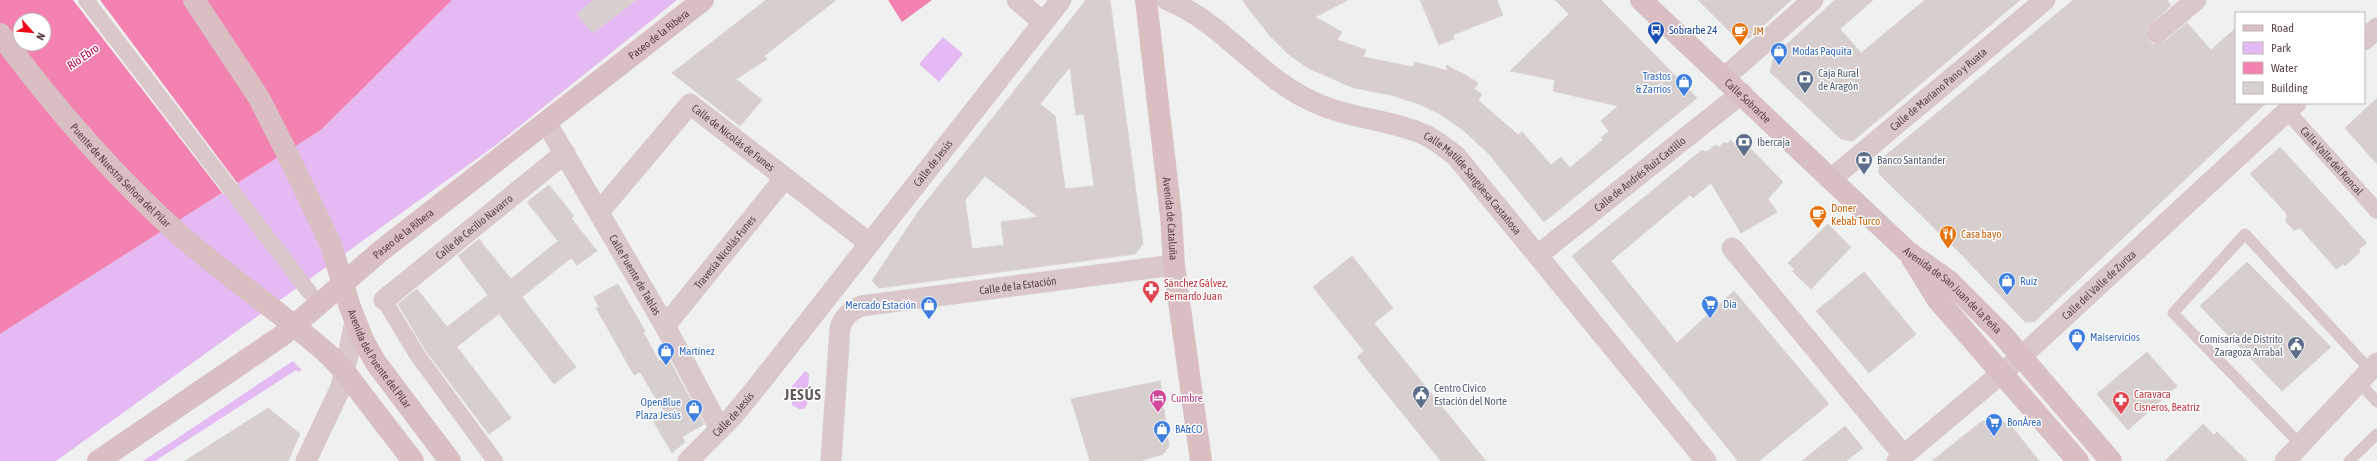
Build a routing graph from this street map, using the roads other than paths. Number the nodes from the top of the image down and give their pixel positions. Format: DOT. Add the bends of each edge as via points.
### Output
graph roads {
  1 [pos="86,0"];
  2 [pos="194,0"];
  3 [pos="703,0"];
  4 [pos="1016,0"];
  5 [pos="1061,0"];
  6 [pos="1146,0"];
  7 [pos="1167,0"];
  8 [pos="1641,0"];
  9 [pos="1813,0"];
  10 [pos="2045,0"];
  11 [pos="2196,0"];
  12 [pos="1044,22"];
  13 [pos="2157,33"];
  14 [pos="0,34"];
  15 [pos="1725,77"];
  16 [pos="1742,93"];
  17 [pos="2291,107"];
  18 [pos="546,122"];
  19 [pos="565,154"];
  20 [pos="1831,178"];
  21 [pos="784,179"];
  22 [pos="2377,211"];
  23 [pos="599,212"];
  24 [pos="869,243"];
  25 [pos="1732,248"];
  26 [pos="1908,252"];
  27 [pos="1538,255"];
  28 [pos="1174,265"];
  29 [pos="843,278"];
  30 [pos="342,282"];
  31 [pos="310,293"];
  32 [pos="384,300"];
  33 [pos="861,306"];
  34 [pos="355,322"];
  35 [pos="294,326"];
  36 [pos="666,326"];
  37 [pos="805,327"];
  38 [pos="839,341"];
  39 [pos="2022,356"];
  40 [pos="344,371"];
  41 [pos="2369,372"];
  42 [pos="2002,374"];
  43 [pos="2377,402"];
  44 [pos="720,429"];
  45 [pos="2377,434"];
  46 [pos="2301,445"];
  47 [pos="1901,458"];
  48 [pos="98,461"];
  49 [pos="306,461"];
  50 [pos="413,461"];
  51 [pos="450,461"];
  52 [pos="495,461"];
  53 [pos="688,461"];
  54 [pos="831,461"];
  55 [pos="1201,461"];
  56 [pos="1706,461"];
  57 [pos="2078,461"];
  58 [pos="2111,461"];
  59 [pos="2285,461"];
  60 [pos="2349,461"];
  1 -- 31 [label="street"];
  2 -- 30 [label="main road, Avenida del Puente del Pilar" via="259,98 331,245"];
  3 -- 18 [label="main road, Paseo de la Ribera"];
  4 -- 12 [label="street"];
  5 -- 12 [label="street, Calle de Jesús"];
  6 -- 28 [label="main road, Avenida de Cataluña" via="1171,216"];
  7 -- 27 [label="street, Calle Matilde Sangüesa Castañosa" via="1212,24 1277,80 1303,97 1344,114 1417,131 1437,141 1456,156"];
  8 -- 15 [label="main road, Calle Sobrarbe"];
  9 -- 15 [label="street"];
  10 -- 20 [label="street, Calle de Mariano Pano y Ruata"];
  11 -- 13 [label="street"];
  12 -- 24 [label="street, Calle de Jesús"];
  14 -- 35 [label="main road, Puente de Nuestra Señora del Pilar" via="32,78 140,198 182,237"];
  15 -- 16 [label="main road, Calle Sobrarbe"];
  16 -- 20 [label="main road, Calle Sobrarbe"];
  16 -- 27 [label="street, Calle de Andrés Ruiz Castillo"];
  17 -- 22 [label="street, Calle Valle del Roncal"];
  17 -- 39 [label="street, Calle del Valle de Zuriza"];
  18 -- 19 [label="street, Calle Puente de Tablas"];
  18 -- 30 [label="main road, Paseo de la Ribera"];
  19 -- 23 [label="street, Calle Puente de Tablas"];
  19 -- 32 [label="street, Calle de Cecilio Navarro"];
  20 -- 26 [label="main road, Calle Sobrarbe"];
  21 -- 23 [label="street, Calle de Nicolás de Funes" via="690,104"];
  21 -- 24 [label="street, Calle de Nicolás de Funes"];
  21 -- 36 [label="street, Travesía Nicolás Funes"];
  23 -- 36 [label="street, Calle Puente de Tablas"];
  24 -- 29 [label="street, Calle de Jesús"];
  25 -- 47 [label="street"];
  26 -- 39 [label="main road, Avenida de San Juan de la Peña" via="1949,281"];
  26 -- 42 [label="main road, Avenida de San Juan de la Peña" via="1937,299"];
  27 -- 56 [label="street, Calle Matilde Sangüesa Castañosa"];
  28 -- 33 [label="street, Calle de la Estación"];
  28 -- 55 [label="main road, Avenida de Cataluña"];
  29 -- 33 [label="street" via="846,287"];
  29 -- 37 [label="street, Calle de Jesús"];
  30 -- 34 [label="main road, Avenida del Puente del Pilar"];
  30 -- 35 [label="main road, Paseo de la Ribera"];
  32 -- 52 [label="street" via="418,356"];
  33 -- 38 [label="street" via="844,318"];
  34 -- 40 [label="street"];
  34 -- 51 [label="main road, Avenida del Puente del Pilar" via="376,363"];
  35 -- 40 [label="main road"];
  35 -- 48 [label="main road, Paseo de la Ribera"];
  36 -- 44 [label="street, Calle Puente de Tablas"];
  37 -- 38 [label="street" via="822,329"];
  37 -- 44 [label="street, Calle de Jesús"];
  38 -- 54 [label="street"];
  39 -- 42 [label="street, Calle del Valle de Zuriza"];
  39 -- 58 [label="main road, Avenida de San Juan de la Peña"];
  40 -- 49 [label="street" via="341,386"];
  40 -- 50 [label="main road"];
  41 -- 43 [label="lane"];
  41 -- 46 [label="street"];
  41 -- 46 [label="lane" via="2245,234 2173,313"];
  42 -- 47 [label="street, Calle del Valle de Zuriza"];
  42 -- 57 [label="main road, Avenida de San Juan de la Peña"];
  44 -- 53 [label="street, Calle de Jesús"];
  45 -- 60 [label="lane"];
  46 -- 59 [label="street"];
}
